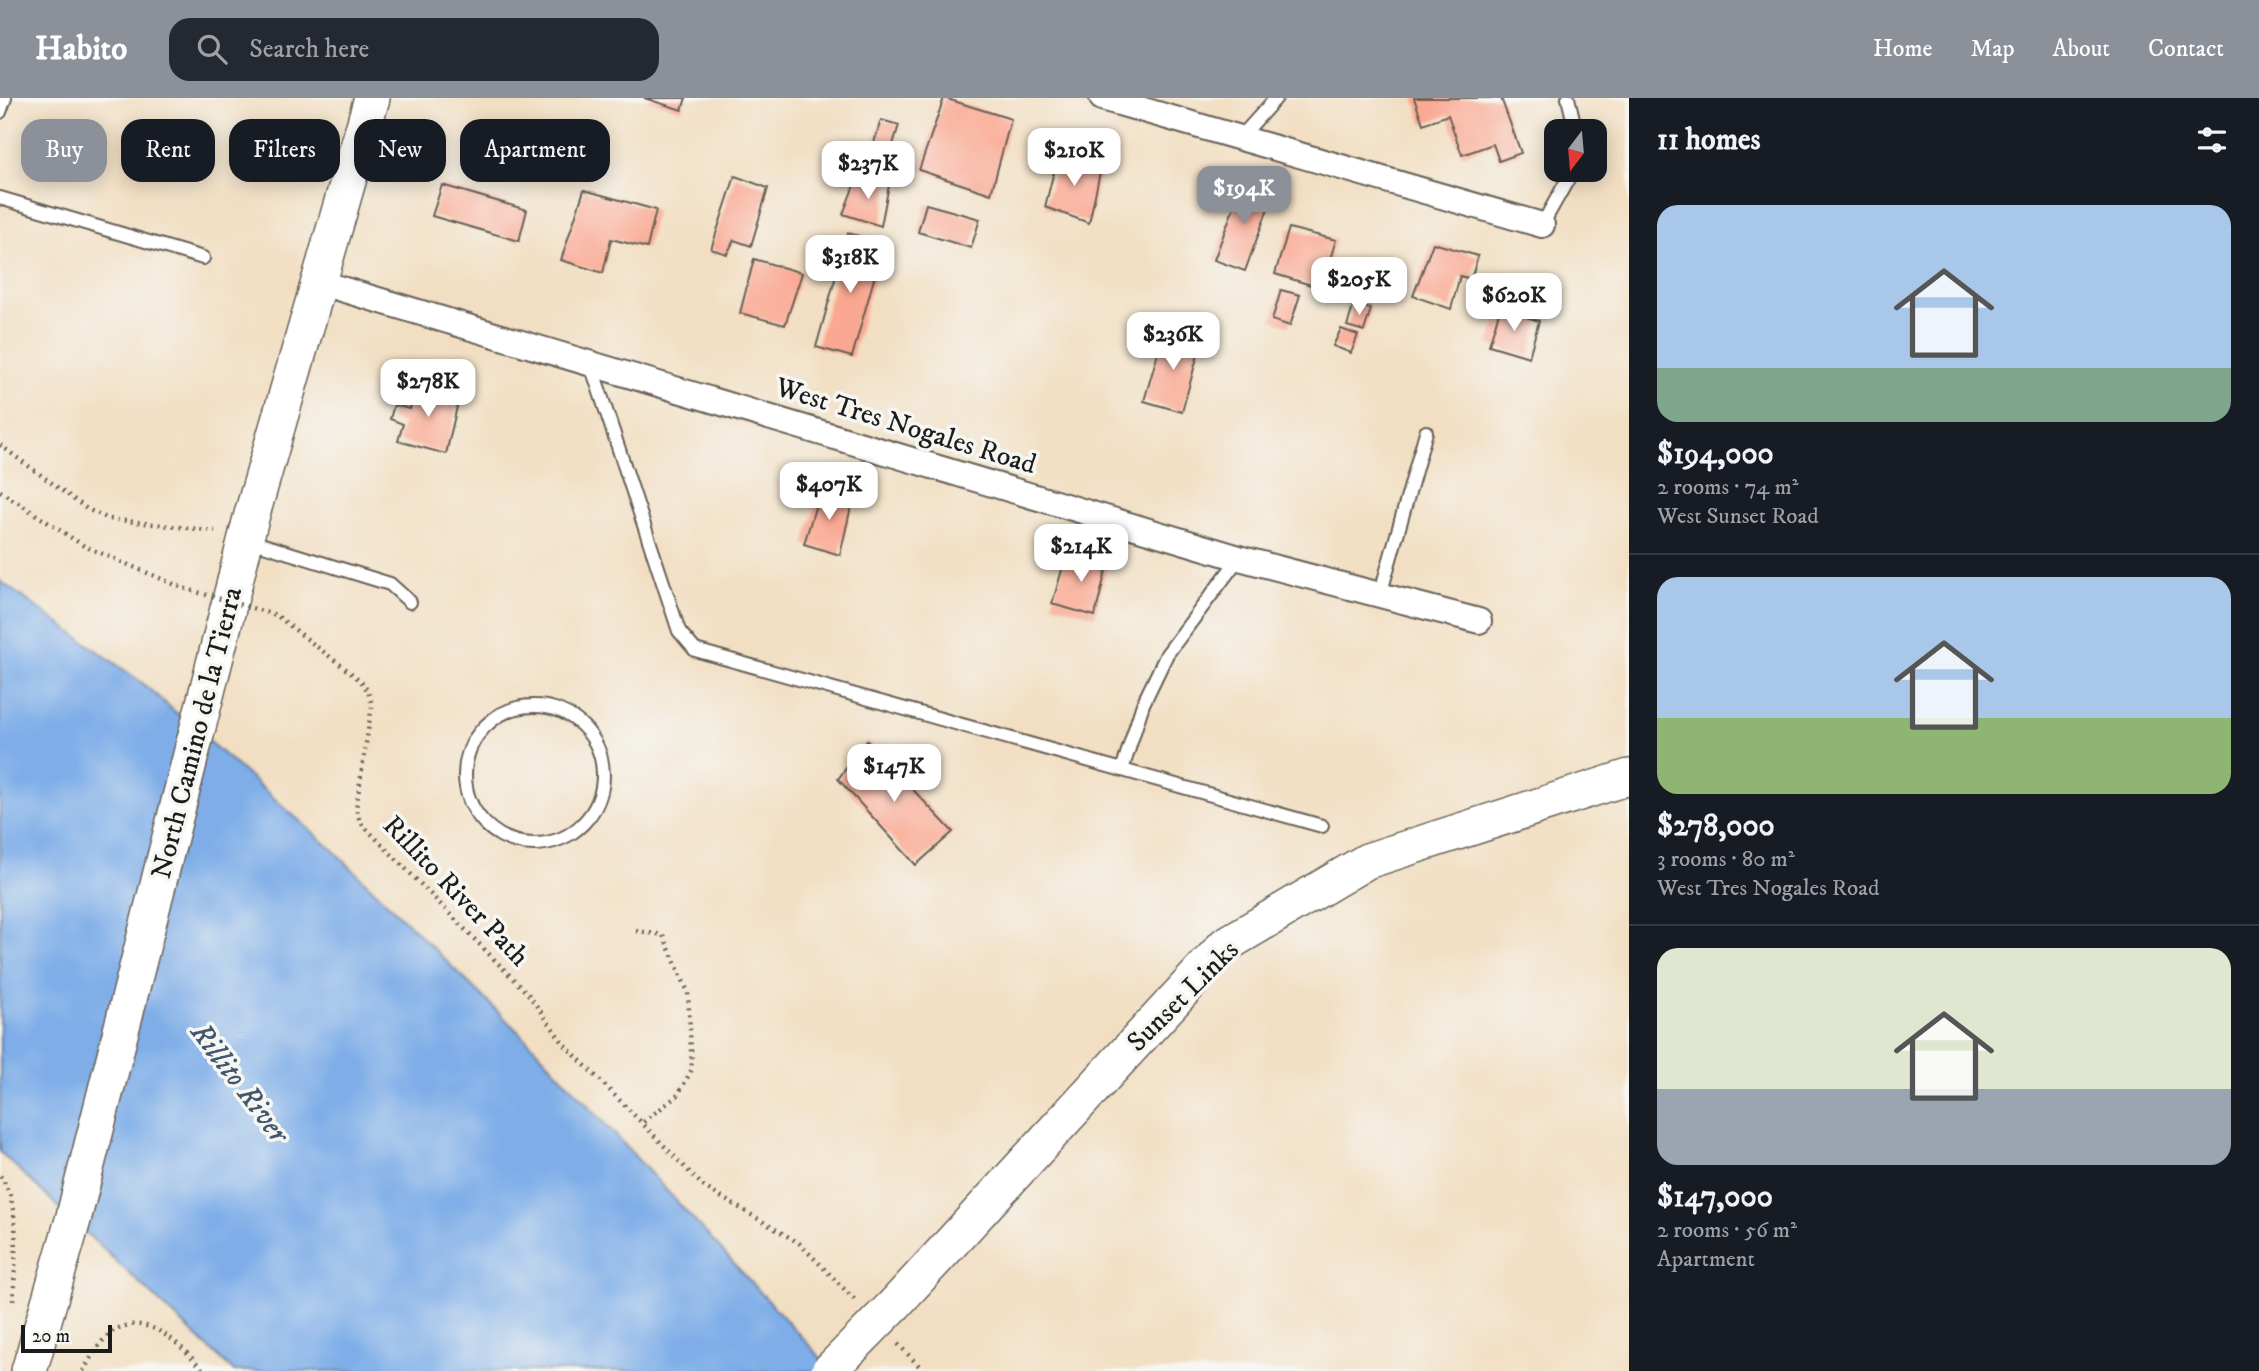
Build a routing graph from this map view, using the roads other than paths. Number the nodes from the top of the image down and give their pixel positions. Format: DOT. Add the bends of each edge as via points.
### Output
graph roads {
  1 [pos="5,98"];
  2 [pos="372,98"];
  3 [pos="1102,98"];
  4 [pos="1276,98"];
  5 [pos="1568,98"];
  6 [pos="0,112"];
  7 [pos="1573,119"];
  8 [pos="1240,138"];
  9 [pos="1566,182"];
  10 [pos="0,198"];
  11 [pos="1542,225"];
  12 [pos="203,258"];
  13 [pos="318,282"];
  14 [pos="590,361"];
  15 [pos="1426,432"];
  16 [pos="246,539"];
  17 [pos="1239,558"];
  18 [pos="1380,595"];
  19 [pos="410,602"];
  20 [pos="1479,621"];
  21 [pos="1122,770"];
  22 [pos="1629,776"];
  23 [pos="1322,826"];
  24 [pos="568,836"];
  25 [pos="29,1371"];
  26 [pos="829,1371"];
  1 -- 6 [label="lane"];
  2 -- 13 [label="street, North Camino de la Tierra"];
  3 -- 8 [label="street"];
  4 -- 8 [label="lane"];
  5 -- 7 [label="lane"];
  8 -- 11 [label="street"];
  9 -- 11 [label="lane"];
  10 -- 12 [label="lane"];
  13 -- 14 [label="street, West Tres Nogales Road"];
  13 -- 16 [label="street, North Camino de la Tierra"];
  14 -- 17 [label="street, West Tres Nogales Road"];
  14 -- 21 [label="lane" via="679,631 695,650"];
  15 -- 18 [label="lane"];
  16 -- 19 [label="lane" via="390,584"];
  16 -- 25 [label="street, North Camino de la Tierra" via="76,1207"];
  17 -- 18 [label="street, West Tres Nogales Road"];
  17 -- 21 [label="lane" via="1167,654 1143,705"];
  18 -- 20 [label="street, West Tres Nogales Road"];
  21 -- 23 [label="lane"];
  22 -- 26 [label="street, Sunset Links, bridge" via="1367,861 1225,946"];
  24 -- 24 [label="lane" via="545,844 522,844 499,835 481,820 468,800 463,777 467,753 478,732 496,716 516,707 538,705 579,721 593,738 602,759 598,802 586,821"];
}
